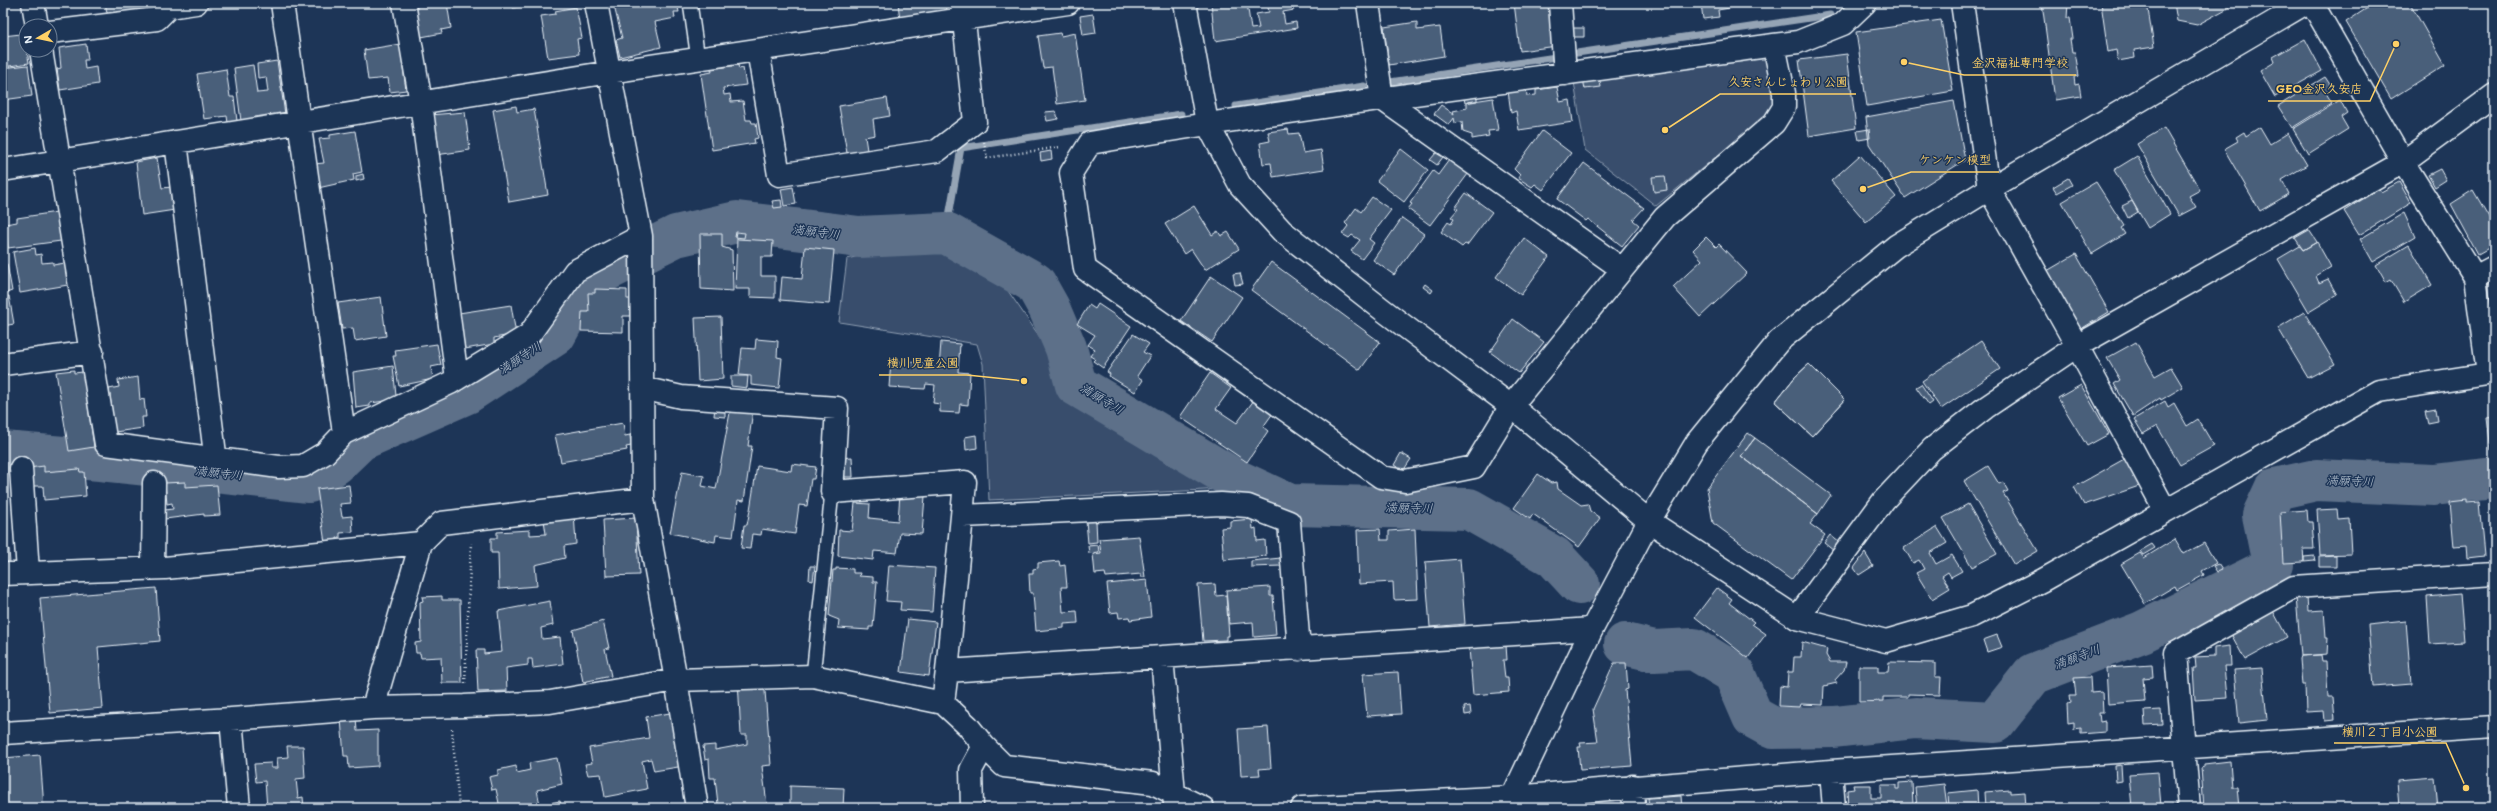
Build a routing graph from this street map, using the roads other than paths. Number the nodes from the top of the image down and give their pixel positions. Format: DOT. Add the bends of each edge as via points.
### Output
graph roads {
  1 [pos="33,3"];
  2 [pos="196,3"];
  3 [pos="282,3"];
  4 [pos="404,3"];
  5 [pos="596,3"];
  6 [pos="690,3"];
  7 [pos="1068,3"];
  8 [pos="1185,3"];
  9 [pos="1368,3"];
  10 [pos="1560,3"];
  11 [pos="1865,3"];
  12 [pos="1962,3"];
  13 [pos="2306,3"];
  14 [pos="2312,3"];
  15 [pos="963,11"];
  16 [pos="36,18"];
  17 [pos="58,31"];
  18 [pos="1774,45"];
  19 [pos="758,50"];
  20 [pos="42,58"];
  21 [pos="698,59"];
  22 [pos="610,72"];
  23 [pos="1565,74"];
  24 [pos="2494,95"];
  25 [pos="1382,99"];
  26 [pos="421,103"];
  27 [pos="299,123"];
  28 [pos="1207,123"];
  29 [pos="176,142"];
  30 [pos="59,160"];
  31 [pos="2403,162"];
  32 [pos="3,170"];
  33 [pos="1989,189"];
  34 [pos="641,250"];
  35 [pos="2494,267"];
  36 [pos="1622,269"];
  37 [pos="2475,277"];
  38 [pos="2077,346"];
  39 [pos="92,352"];
  40 [pos="3,364"];
  41 [pos="2491,373"];
  42 [pos="457,379"];
  43 [pos="642,388"];
  44 [pos="1511,406"];
  45 [pos="344,433"];
  46 [pos="215,454"];
  47 [pos="21,468"];
  48 [pos="154,483"];
  49 [pos="832,492"];
  50 [pos="643,499"];
  51 [pos="2165,510"];
  52 [pos="962,516"];
  53 [pos="1649,521"];
  54 [pos="422,543"];
  55 [pos="153,568"];
  56 [pos="28,572"];
  57 [pos="3,574"];
  58 [pos="2494,574"];
  59 [pos="1797,618"];
  60 [pos="1592,629"];
  61 [pos="1299,649"];
  62 [pos="1162,657"];
  63 [pos="947,672"];
  64 [pos="813,676"];
  65 [pos="676,680"];
  66 [pos="943,703"];
  67 [pos="373,708"];
  68 [pos="231,719"];
  69 [pos="2494,727"];
  70 [pos="3,733"];
  71 [pos="984,746"];
  72 [pos="2183,748"];
  73 [pos="1831,771"];
  74 [pos="1633,786"];
  75 [pos="1175,801"];
  76 [pos="1510,803"];
  77 [pos="239,808"];
  78 [pos="697,808"];
  79 [pos="972,808"];
  80 [pos="1203,808"];
  81 [pos="1302,808"];
  82 [pos="1306,808"];
  83 [pos="1634,808"];
  84 [pos="1834,808"];
  85 [pos="2189,808"];
  1 -- 16 [label="street"];
  2 -- 17 [label="street" via="169,7 157,19"];
  3 -- 27 [label="street"];
  4 -- 26 [label="street"];
  5 -- 22 [label="street"];
  6 -- 21 [label="lane"];
  7 -- 15 [label="street"];
  8 -- 28 [label="street"];
  9 -- 25 [label="street"];
  10 -- 23 [label="street"];
  11 -- 18 [label="street" via="1843,24 1798,42"];
  12 -- 33 [label="street"];
  13 -- 33 [label="street"];
  14 -- 31 [label="street"];
  15 -- 19 [label="street"];
  15 -- 19 [label="street" via="976,122 938,151 779,175"];
  18 -- 23 [label="street"];
  18 -- 36 [label="street" via="1784,93 1784,107 1774,124 1665,217"];
  19 -- 21 [label="street"];
  20 -- 30 [label="street"];
  21 -- 22 [label="street"];
  22 -- 26 [label="street"];
  22 -- 34 [label="street"];
  23 -- 25 [label="street"];
  24 -- 31 [label="street"];
  25 -- 28 [label="street"];
  25 -- 36 [label="street"];
  26 -- 27 [label="street"];
  26 -- 42 [label="street"];
  27 -- 29 [label="street"];
  27 -- 45 [label="street"];
  28 -- 44 [label="street" via="1240,185 1282,231"];
  28 -- 44 [label="street" via="1090,143 1071,173 1085,269 1381,477 1405,481 1474,467"];
  29 -- 30 [label="street"];
  29 -- 46 [label="street"];
  30 -- 32 [label="street"];
  30 -- 39 [label="street"];
  31 -- 37 [label="street"];
  31 -- 38 [label="street"];
  33 -- 38 [label="street"];
  33 -- 53 [label="street" via="1896,246 1779,341 1697,442"];
  34 -- 42 [label="street" via="575,271 529,335"];
  34 -- 43 [label="street"];
  35 -- 37 [label="street"];
  36 -- 44 [label="street"];
  37 -- 41 [label="street"];
  38 -- 51 [label="street"];
  38 -- 59 [label="street" via="1985,408 1932,449 1884,500"];
  39 -- 40 [label="street"];
  39 -- 45 [label="street" via="106,444 279,467 303,466 325,453"];
  41 -- 51 [label="street" via="2379,391"];
  42 -- 45 [label="street"];
  43 -- 49 [label="street" via="681,398 837,408"];
  43 -- 50 [label="street"];
  44 -- 53 [label="street"];
  47 -- 56 [label="street"];
  48 -- 55 [label="street"];
  49 -- 52 [label="street" via="965,482"];
  49 -- 64 [label="lane"];
  50 -- 54 [label="street" via="441,523"];
  50 -- 65 [label="street"];
  51 -- 59 [label="street" via="2042,580 1972,616 1886,641"];
  52 -- 61 [label="street" via="1221,504 1248,506 1289,522"];
  52 -- 63 [label="street"];
  53 -- 59 [label="street"];
  53 -- 60 [label="street"];
  54 -- 55 [label="street"];
  54 -- 67 [label="street"];
  55 -- 56 [label="street"];
  56 -- 57 [label="street"];
  58 -- 72 [label="street" via="2294,587 2176,653"];
  60 -- 61 [label="street"];
  60 -- 76 [label="street"];
  61 -- 62 [label="street"];
  62 -- 63 [label="street"];
  62 -- 75 [label="street"];
  63 -- 66 [label="street"];
  64 -- 65 [label="street"];
  64 -- 66 [label="street"];
  65 -- 67 [label="street" via="550,702"];
  65 -- 78 [label="street"];
  66 -- 71 [label="street" via="968,726"];
  67 -- 68 [label="street"];
  68 -- 70 [label="street"];
  68 -- 77 [label="street"];
  69 -- 72 [label="street"];
  71 -- 75 [label="street" via="1004,766 1153,783"];
  71 -- 79 [label="street" via="971,770"];
  72 -- 73 [label="street"];
  72 -- 85 [label="street"];
  73 -- 74 [label="street"];
  73 -- 84 [label="street"];
  74 -- 76 [label="street"];
  74 -- 83 [label="street"];
  75 -- 80 [label="street"];
  76 -- 82 [label="street"];
  81 -- 82 [label="street"];
}
